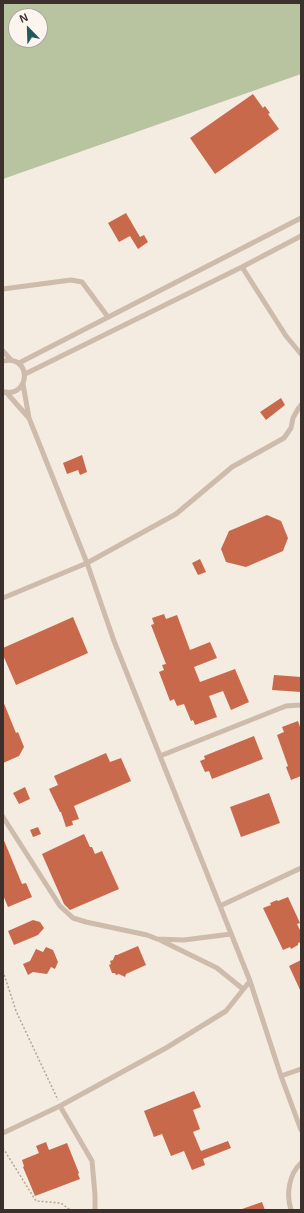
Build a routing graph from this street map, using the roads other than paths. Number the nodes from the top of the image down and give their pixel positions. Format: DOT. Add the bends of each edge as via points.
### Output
graph roads {
  1 [pos="301,218"];
  2 [pos="301,236"];
  3 [pos="242,267"];
  4 [pos="3,289"];
  5 [pos="108,317"];
  6 [pos="3,351"];
  7 [pos="301,354"];
  8 [pos="11,360"];
  9 [pos="3,361"];
  10 [pos="19,363"];
  11 [pos="25,374"];
  12 [pos="23,384"];
  13 [pos="5,392"];
  14 [pos="301,405"];
  15 [pos="29,418"];
  16 [pos="87,563"];
  17 [pos="3,598"];
  18 [pos="301,704"];
  19 [pos="160,756"];
  20 [pos="3,817"];
  21 [pos="301,868"];
  22 [pos="220,906"];
  23 [pos="231,934"];
  24 [pos="158,939"];
  25 [pos="250,981"];
  26 [pos="243,989"];
  27 [pos="300,1069"];
  28 [pos="301,1075"];
  29 [pos="281,1076"];
  30 [pos="60,1106"];
  31 [pos="301,1130"];
  32 [pos="3,1133"];
  33 [pos="301,1163"];
  34 [pos="95,1210"];
  35 [pos="292,1210"];
  1 -- 5 [label="lane"];
  2 -- 3 [label="lane"];
  3 -- 7 [label="lane" via="286,336"];
  3 -- 11 [label="lane"];
  4 -- 5 [label="lane" via="71,280 82,282"];
  5 -- 10 [label="lane"];
  6 -- 8 [label="lane"];
  8 -- 9 [label="lane"];
  8 -- 10 [label="lane"];
  10 -- 11 [label="lane"];
  11 -- 12 [label="lane"];
  12 -- 13 [label="lane" via="16,391"];
  12 -- 15 [label="lane"];
  13 -- 15 [label="lane"];
  14 -- 16 [label="lane" via="284,438 232,467 176,514"];
  15 -- 16 [label="lane"];
  16 -- 17 [label="lane"];
  16 -- 19 [label="lane" via="114,641"];
  18 -- 19 [label="lane" via="286,706"];
  19 -- 22 [label="lane"];
  20 -- 24 [label="lane" via="60,906 73,918"];
  21 -- 22 [label="lane"];
  22 -- 23 [label="lane"];
  23 -- 24 [label="lane" via="184,940"];
  23 -- 25 [label="lane"];
  24 -- 26 [label="lane" via="217,968"];
  25 -- 26 [label="lane"];
  25 -- 29 [label="lane"];
  26 -- 30 [label="lane" via="226,1011 166,1048"];
  27 -- 28 [label="lane"];
  27 -- 29 [label="lane"];
  29 -- 31 [label="lane"];
  30 -- 32 [label="lane"];
  30 -- 34 [label="lane" via="92,1161"];
  33 -- 35 [label="lane" via="291,1177 289,1186"];
}
